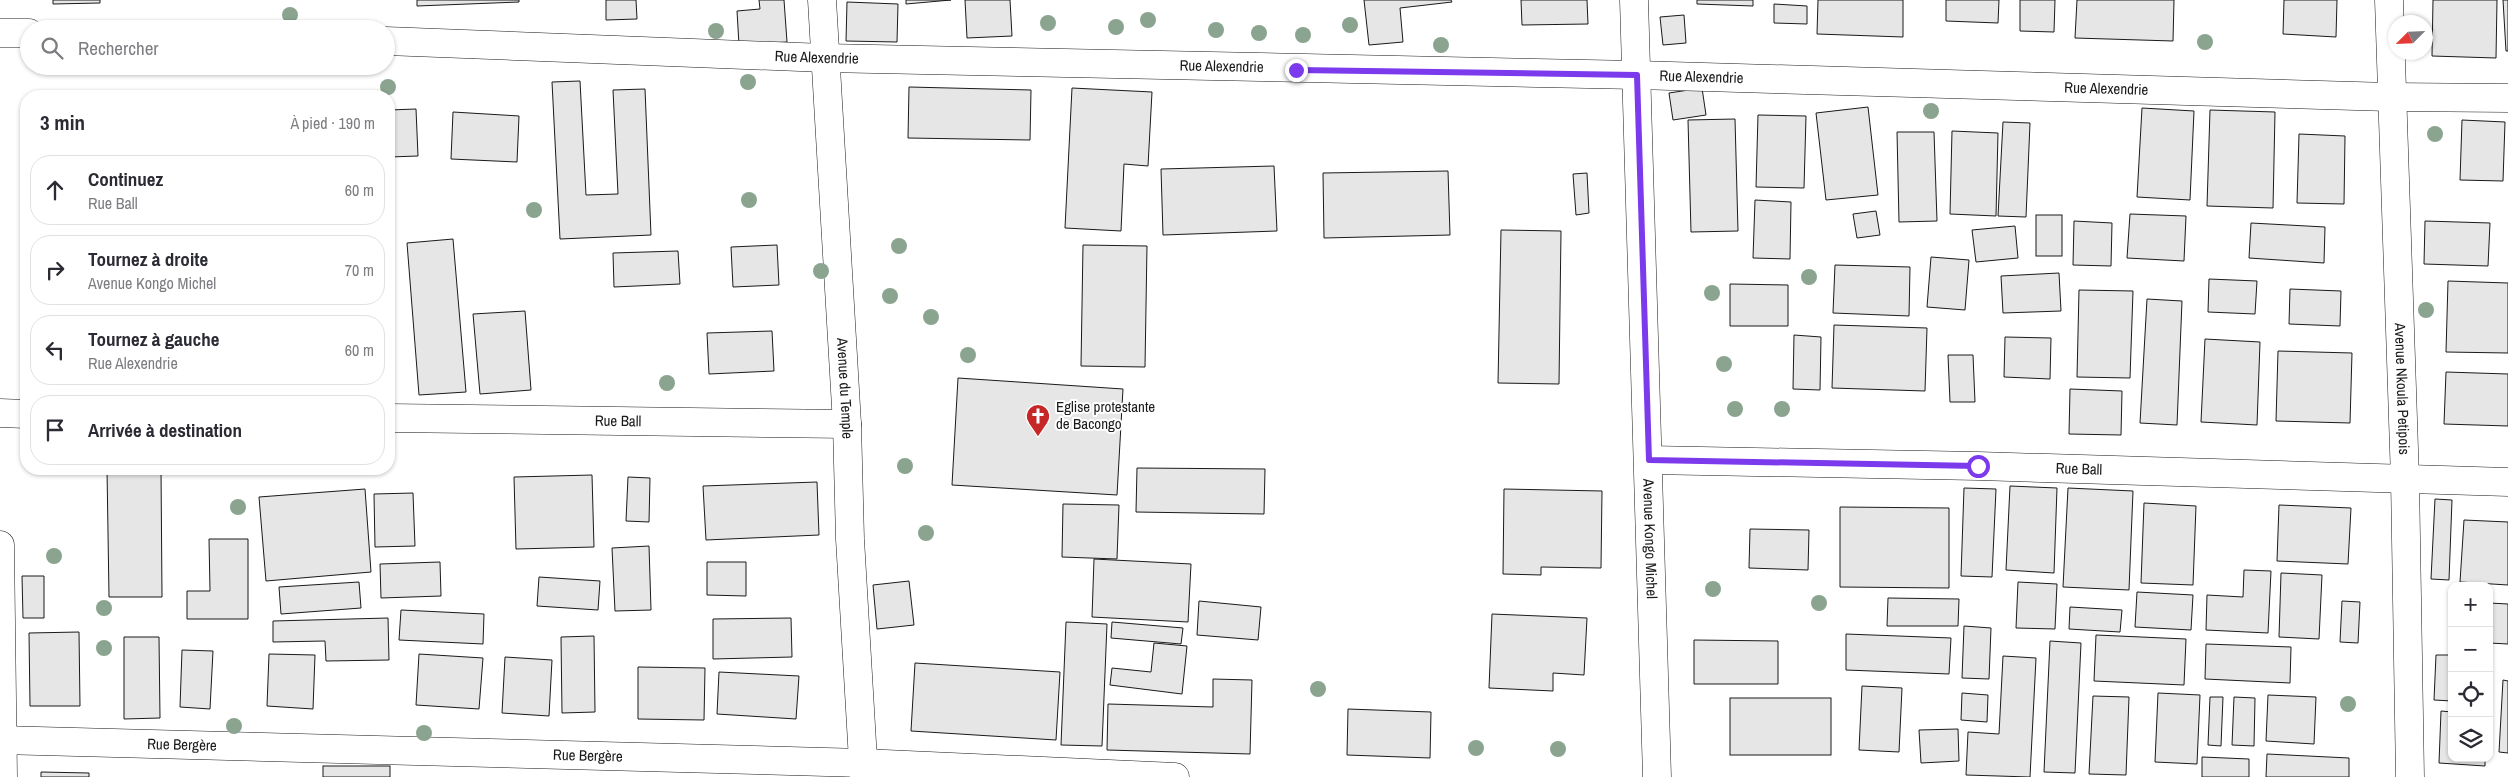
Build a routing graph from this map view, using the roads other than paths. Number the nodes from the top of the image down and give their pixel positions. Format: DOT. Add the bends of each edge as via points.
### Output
graph roads {
  1 [pos="822,0"];
  2 [pos="1634,0"];
  3 [pos="2388,0"];
  4 [pos="0,33"];
  5 [pos="20,33"];
  6 [pos="395,41"];
  7 [pos="825,58"];
  8 [pos="1637,75"];
  9 [pos="2390,97"];
  10 [pos="2508,98"];
  11 [pos="0,413"];
  12 [pos="20,414"];
  13 [pos="395,418"];
  14 [pos="847,424"];
  15 [pos="1649,460"];
  16 [pos="2404,479"];
  17 [pos="2508,482"];
  18 [pos="0,545"];
  19 [pos="1,740"];
  20 [pos="863,770"];
  21 [pos="3,777"];
  22 [pos="1175,777"];
  23 [pos="1657,777"];
  24 [pos="2410,777"];
  1 -- 7 [label="street, Avenue du Temple"];
  2 -- 8 [label="street, Avenue Kongo Michel"];
  3 -- 9 [label="street, Avenue Nkoula Petipois"];
  4 -- 5 [label="street"];
  6 -- 7 [label="street, Rue Alexendrie"];
  7 -- 8 [label="street, Rue Alexendrie"];
  7 -- 14 [label="street, Avenue du Temple"];
  8 -- 9 [label="street, Rue Alexendrie"];
  8 -- 15 [label="street, Avenue Kongo Michel"];
  9 -- 10 [label="street, Rue Alexendrie"];
  9 -- 16 [label="street, Avenue Nkoula Petipois"];
  11 -- 12 [label="street"];
  13 -- 14 [label="street, Rue Ball"];
  14 -- 20 [label="street, Avenue du Temple"];
  15 -- 16 [label="street, Rue Ball"];
  15 -- 23 [label="street, Avenue Kongo Michel"];
  16 -- 17 [label="street, Rue Ball"];
  16 -- 24 [label="street, Avenue Nkoula Petipois"];
  18 -- 19 [label="street"];
  19 -- 20 [label="street, Rue Bergère"];
  19 -- 21 [label="street"];
  20 -- 22 [label="street, Rue Bergère"];
}
